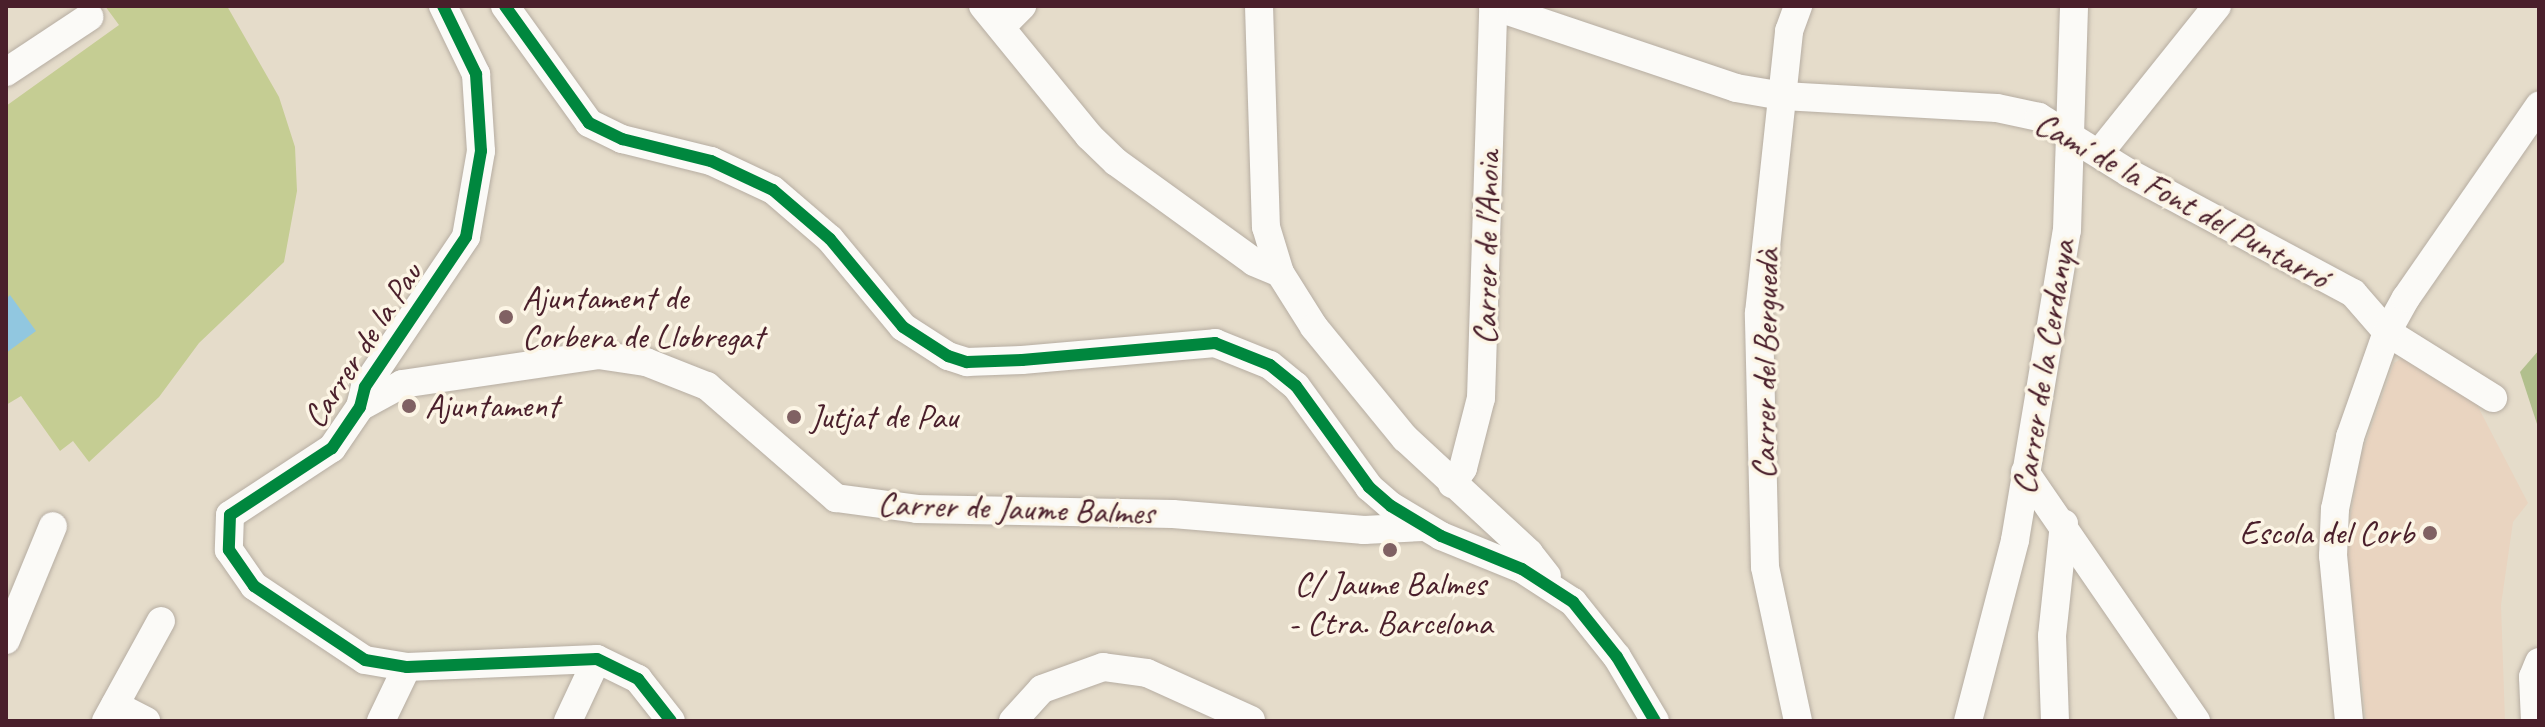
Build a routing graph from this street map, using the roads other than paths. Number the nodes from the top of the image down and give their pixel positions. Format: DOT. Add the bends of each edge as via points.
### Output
graph roads {
  1 [pos="443,6"];
  2 [pos="505,6"];
  3 [pos="1022,6"];
  4 [pos="1259,6"];
  5 [pos="1493,6"];
  6 [pos="1798,6"];
  7 [pos="2074,6"];
  8 [pos="2217,6"];
  9 [pos="992,16"];
  10 [pos="89,17"];
  11 [pos="6,72"];
  12 [pos="1783,96"];
  13 [pos="2539,106"];
  14 [pos="2073,135"];
  15 [pos="2100,152"];
  16 [pos="1280,273"];
  17 [pos="2387,332"];
  18 [pos="397,338"];
  19 [pos="413,382"];
  20 [pos="2493,398"];
  21 [pos="360,407"];
  22 [pos="2025,472"];
  23 [pos="1452,484"];
  24 [pos="1369,487"];
  25 [pos="2064,524"];
  26 [pos="1344,525"];
  27 [pos="53,526"];
  28 [pos="1423,527"];
  29 [pos="1554,586"];
  30 [pos="161,621"];
  31 [pos="6,640"];
  32 [pos="597,659"];
  33 [pos="2539,662"];
  34 [pos="407,667"];
  35 [pos="111,713"];
  36 [pos="1251,720"];
  37 [pos="146,721"];
  38 [pos="381,721"];
  39 [pos="568,721"];
  40 [pos="671,721"];
  41 [pos="1013,721"];
  42 [pos="1655,721"];
  43 [pos="1798,721"];
  44 [pos="1968,721"];
  45 [pos="2055,721"];
  46 [pos="2196,721"];
  47 [pos="2349,721"];
  48 [pos="2535,721"];
  1 -- 18 [label="street, Carrer de la Pau" via="476,74 481,151 466,237"];
  2 -- 24 [label="street" via="589,123 622,139 711,161 773,190 830,239 903,327 928,346 967,362 1215,343 1270,365 1296,386"];
  3 -- 9 [label="street"];
  4 -- 16 [label="street" via="1266,227"];
  5 -- 12 [label="street, Camí de la Font del Puntarró" via="1736,88"];
  5 -- 23 [label="street, Carrer de l'Anoia" via="1481,398 1463,468"];
  6 -- 12 [label="street, Carrer del Berguedà" via="1789,31"];
  7 -- 14 [label="street, Carrer de la Cerdanya"];
  8 -- 15 [label="street"];
  9 -- 16 [label="street" via="1116,162 1254,262"];
  10 -- 11 [label="street"];
  12 -- 14 [label="street, Camí de la Font del Puntarró" via="1997,108 2039,117"];
  12 -- 43 [label="street, Carrer del Berguedà" via="1759,313 1760,429 1765,567"];
  13 -- 17 [label="street"];
  14 -- 15 [label="street, Camí de la Font del Puntarró"];
  14 -- 22 [label="street, Carrer de la Cerdanya" via="2067,230"];
  15 -- 17 [label="street, Camí de la Font del Puntarró" via="2129,173 2353,293"];
  16 -- 23 [label="street" via="1355,380"];
  17 -- 20 [label="street, Camí de la Font del Puntarró"];
  17 -- 47 [label="street" via="2350,437 2335,509 2336,618"];
  18 -- 19 [label="street, Carrer de la Pau" via="399,358"];
  18 -- 21 [label="street, Carrer de la Pau" via="365,387"];
  19 -- 21 [label="street, Carrer de Jaume Balmes" via="380,393"];
  19 -- 26 [label="street, Carrer de Jaume Balmes" via="598,355 646,362 707,386 836,498 917,509 1173,514"];
  21 -- 34 [label="street, Carrer de la Pau" via="332,448 230,515 226,538 234,563 254,586 365,660"];
  22 -- 25 [label="street"];
  22 -- 44 [label="street, Carrer de la Cerdanya" via="1998,615"];
  23 -- 29 [label="street" via="1529,553"];
  24 -- 26 [label="street" via="1364,506"];
  24 -- 28 [label="street"];
  25 -- 45 [label="street" via="2052,636"];
  25 -- 46 [label="street"];
  26 -- 28 [label="street, Carrer de Jaume Balmes" via="1364,530"];
  27 -- 31 [label="street"];
  28 -- 29 [label="street"];
  29 -- 42 [label="street" via="1596,628"];
  30 -- 35 [label="street"];
  32 -- 34 [label="street, Carrer de la Pau"];
  32 -- 39 [label="street"];
  32 -- 40 [label="street, Carrer de la Pau" via="638,679"];
  33 -- 48 [label="street" via="2533,677"];
  34 -- 38 [label="street"];
  35 -- 37 [label="street"];
  36 -- 41 [label="street" via="1147,673 1103,667 1042,689"];
}
